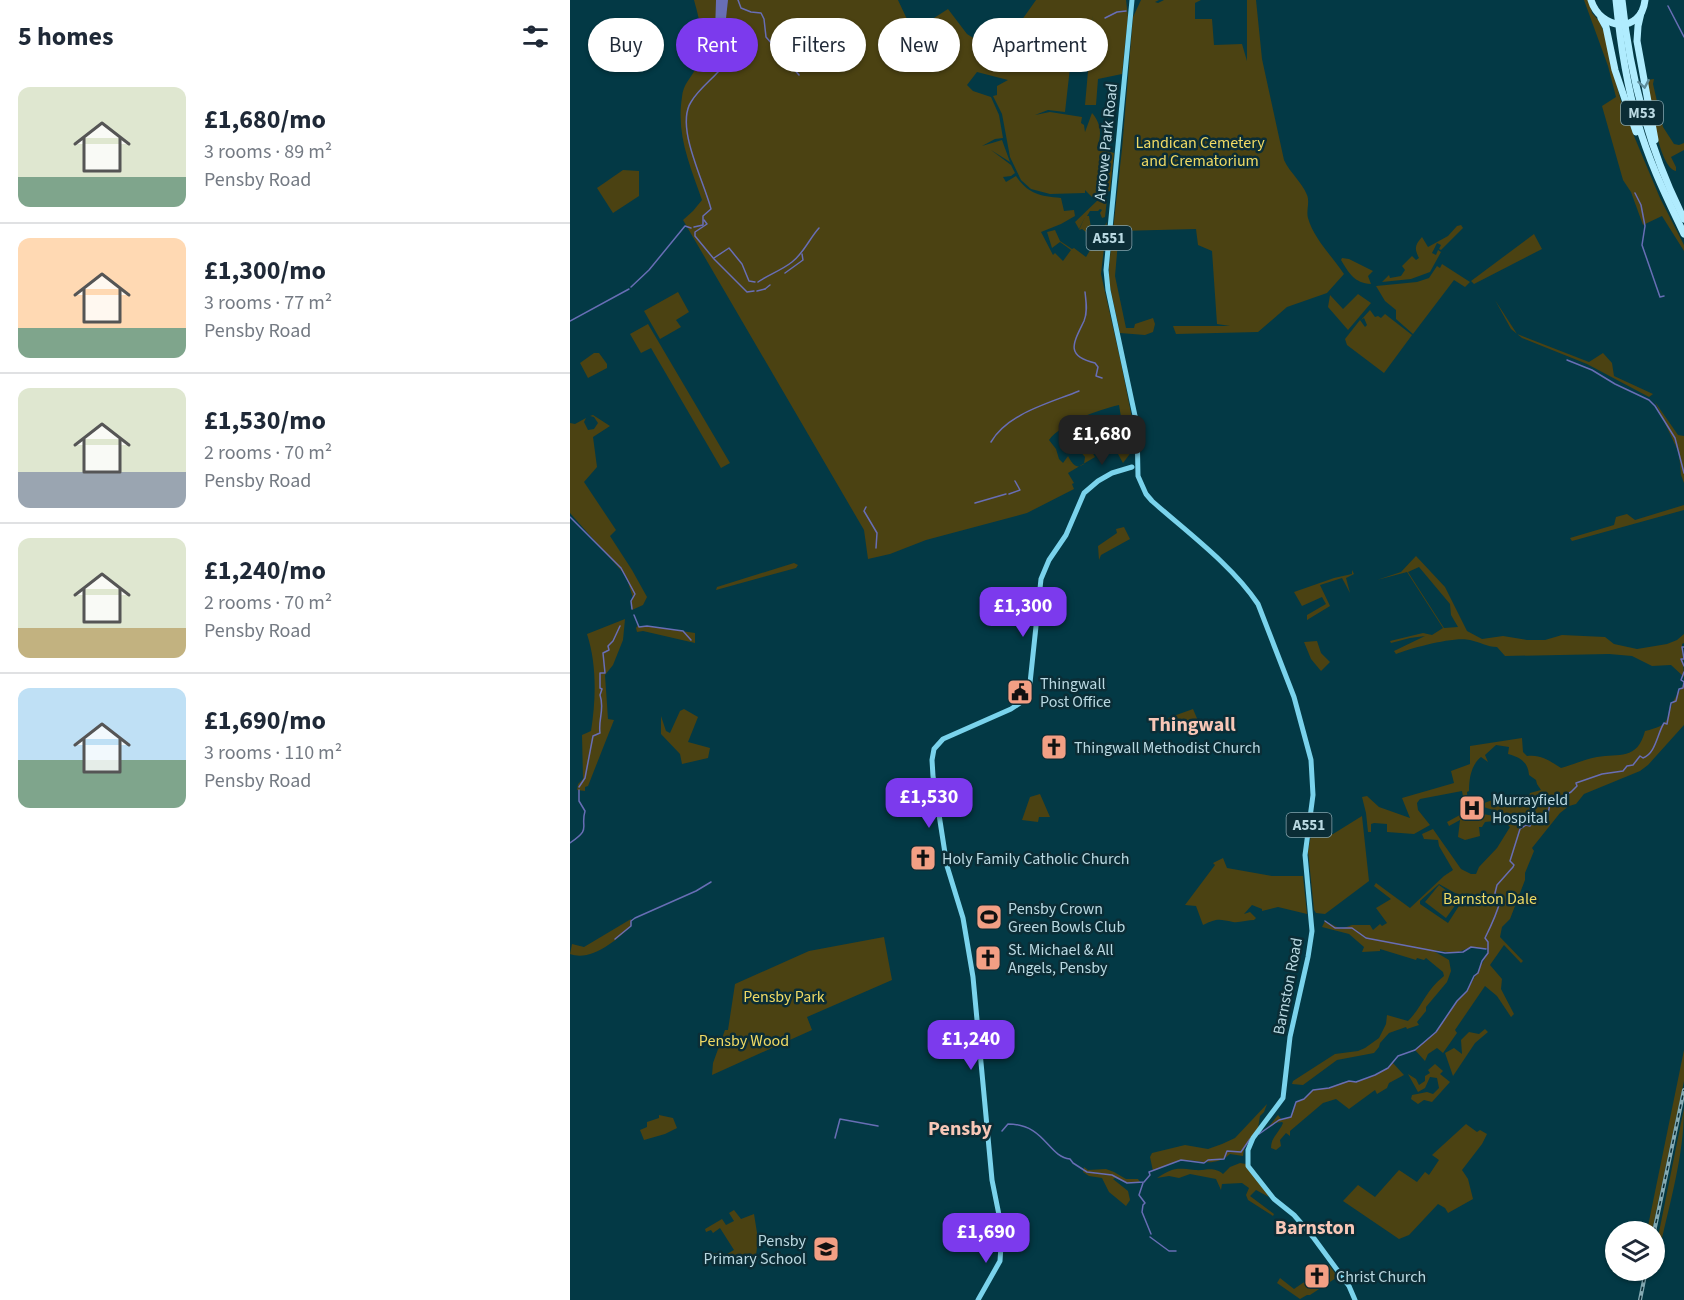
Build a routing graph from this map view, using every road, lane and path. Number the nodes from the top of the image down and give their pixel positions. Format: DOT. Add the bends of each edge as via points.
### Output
graph roads {
  1 [pos="1133,0"];
  2 [pos="1591,0"];
  3 [pos="1616,0"];
  4 [pos="1622,0"];
  5 [pos="1645,0"];
  6 [pos="1641,13"];
  7 [pos="1601,18"];
  8 [pos="1659,183"];
  9 [pos="1684,218"];
  10 [pos="1684,234"];
  11 [pos="1135,467"];
  12 [pos="978,1300"];
  13 [pos="1354,1300"];
  1 -- 11 [label="main road, Arrowe Park Road / A551" via="1106,270 1137,425"];
  2 -- 7 [label="highway"];
  3 -- 8 [label="highway, M53" via="1632,102"];
  4 -- 9 [label="highway, M53" via="1632,71 1645,122"];
  5 -- 6 [label="highway"];
  6 -- 7 [label="highway" via="1622,25"];
  6 -- 9 [label="highway, one-way" via="1637,41 1655,143"];
  7 -- 8 [label="highway" via="1631,119"];
  8 -- 10 [label="highway, M53"];
  11 -- 12 [label="main road" via="1112,473 1084,493 1066,535 1046,565 1030,683 1023,701 943,739 933,754 947,866 963,918 973,977 992,1180 1002,1230 1000,1261"];
  11 -- 13 [label="main road, Barnston Road / A551" via="1152,501 1210,553 1258,604 1294,697 1311,760 1313,795 1305,855 1311,942 1293,1019 1283,1098 1255,1136 1248,1150 1248,1166 1274,1199 1313,1237"];
}
